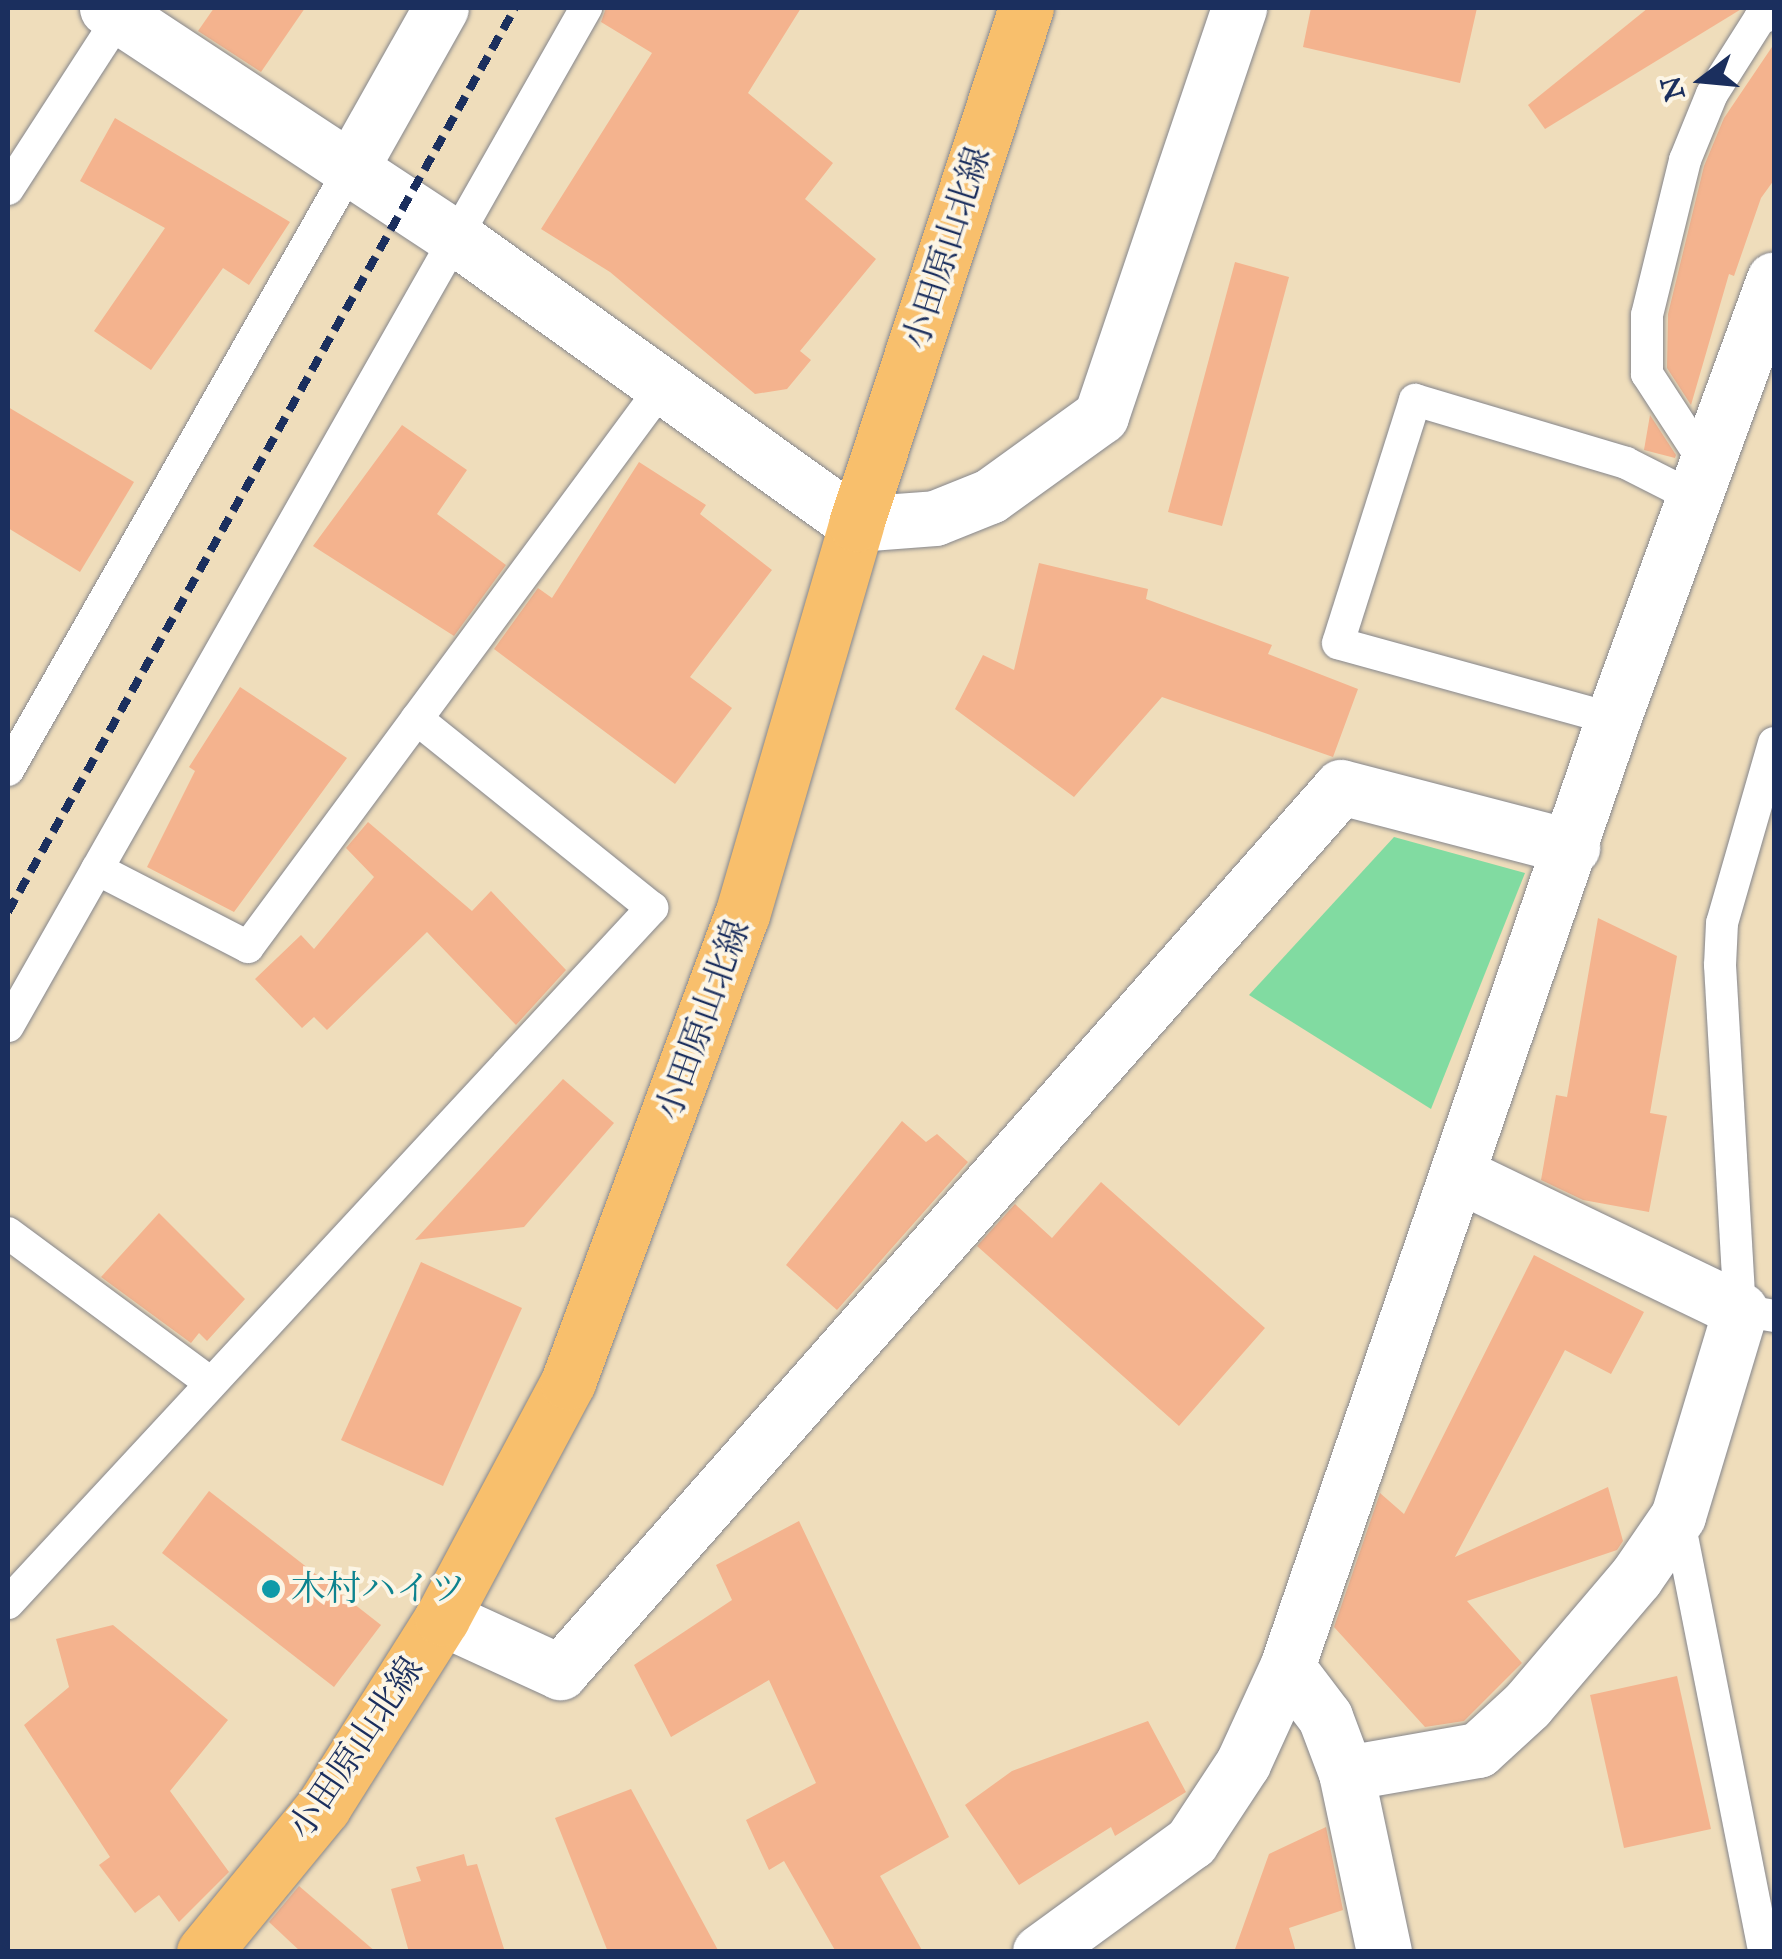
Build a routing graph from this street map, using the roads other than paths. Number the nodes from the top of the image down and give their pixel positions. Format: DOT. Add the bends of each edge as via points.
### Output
graph roads {
  1 [pos="440,8"];
  2 [pos="586,8"];
  3 [pos="1026,8"];
  4 [pos="1239,8"];
  5 [pos="114,12"];
  6 [pos="1774,14"];
  7 [pos="349,171"];
  8 [pos="8,189"];
  9 [pos="456,238"];
  10 [pos="1774,280"];
  11 [pos="663,386"];
  12 [pos="1701,482"];
  13 [pos="856,524"];
  14 [pos="417,719"];
  15 [pos="1613,719"];
  16 [pos="17,732"];
  17 [pos="1774,743"];
  18 [pos="8,770"];
  19 [pos="1572,847"];
  20 [pos="97,869"];
  21 [pos="8,1026"];
  22 [pos="1461,1176"];
  23 [pos="8,1233"];
  24 [pos="1758,1312"];
  25 [pos="208,1381"];
  26 [pos="1678,1516"];
  27 [pos="8,1603"];
  28 [pos="442,1618"];
  29 [pos="1287,1668"];
  30 [pos="1346,1772"];
  31 [pos="204,1952"];
  32 [pos="1040,1952"];
  33 [pos="1384,1952"];
  34 [pos="1764,1952"];
  1 -- 7 [label="street"];
  2 -- 9 [label="lane"];
  3 -- 13 [label="main road, 小田原山北線"];
  4 -- 13 [label="street" via="1101,416 990,496 935,518"];
  5 -- 7 [label="street"];
  5 -- 8 [label="lane"];
  6 -- 12 [label="lane" via="1760,18 1705,110 1685,160 1647,314 1646,374"];
  7 -- 9 [label="street"];
  7 -- 16 [label="lane"];
  9 -- 11 [label="street"];
  9 -- 20 [label="lane"];
  10 -- 12 [label="street"];
  11 -- 13 [label="street"];
  11 -- 14 [label="lane"];
  12 -- 15 [label="street"];
  12 -- 15 [label="lane" via="1415,400 1338,643"];
  13 -- 28 [label="main road, 小田原山北線" via="742,916 568,1382"];
  14 -- 20 [label="lane" via="248,947"];
  14 -- 25 [label="lane" via="652,908"];
  15 -- 19 [label="street"];
  16 -- 18 [label="lane"];
  17 -- 24 [label="lane" via="1722,923"];
  19 -- 22 [label="street"];
  19 -- 28 [label="street" via="1342,787 560,1672"];
  20 -- 21 [label="lane"];
  22 -- 24 [label="street"];
  22 -- 29 [label="street"];
  23 -- 25 [label="lane"];
  24 -- 26 [label="street"];
  25 -- 27 [label="lane"];
  26 -- 30 [label="street" via="1526,1705 1478,1750"];
  26 -- 34 [label="lane"];
  28 -- 31 [label="main road, 小田原山北線" via="323,1807"];
  29 -- 30 [label="street" via="1325,1717"];
  29 -- 32 [label="street" via="1243,1764 1192,1842"];
  30 -- 33 [label="street"];
}
